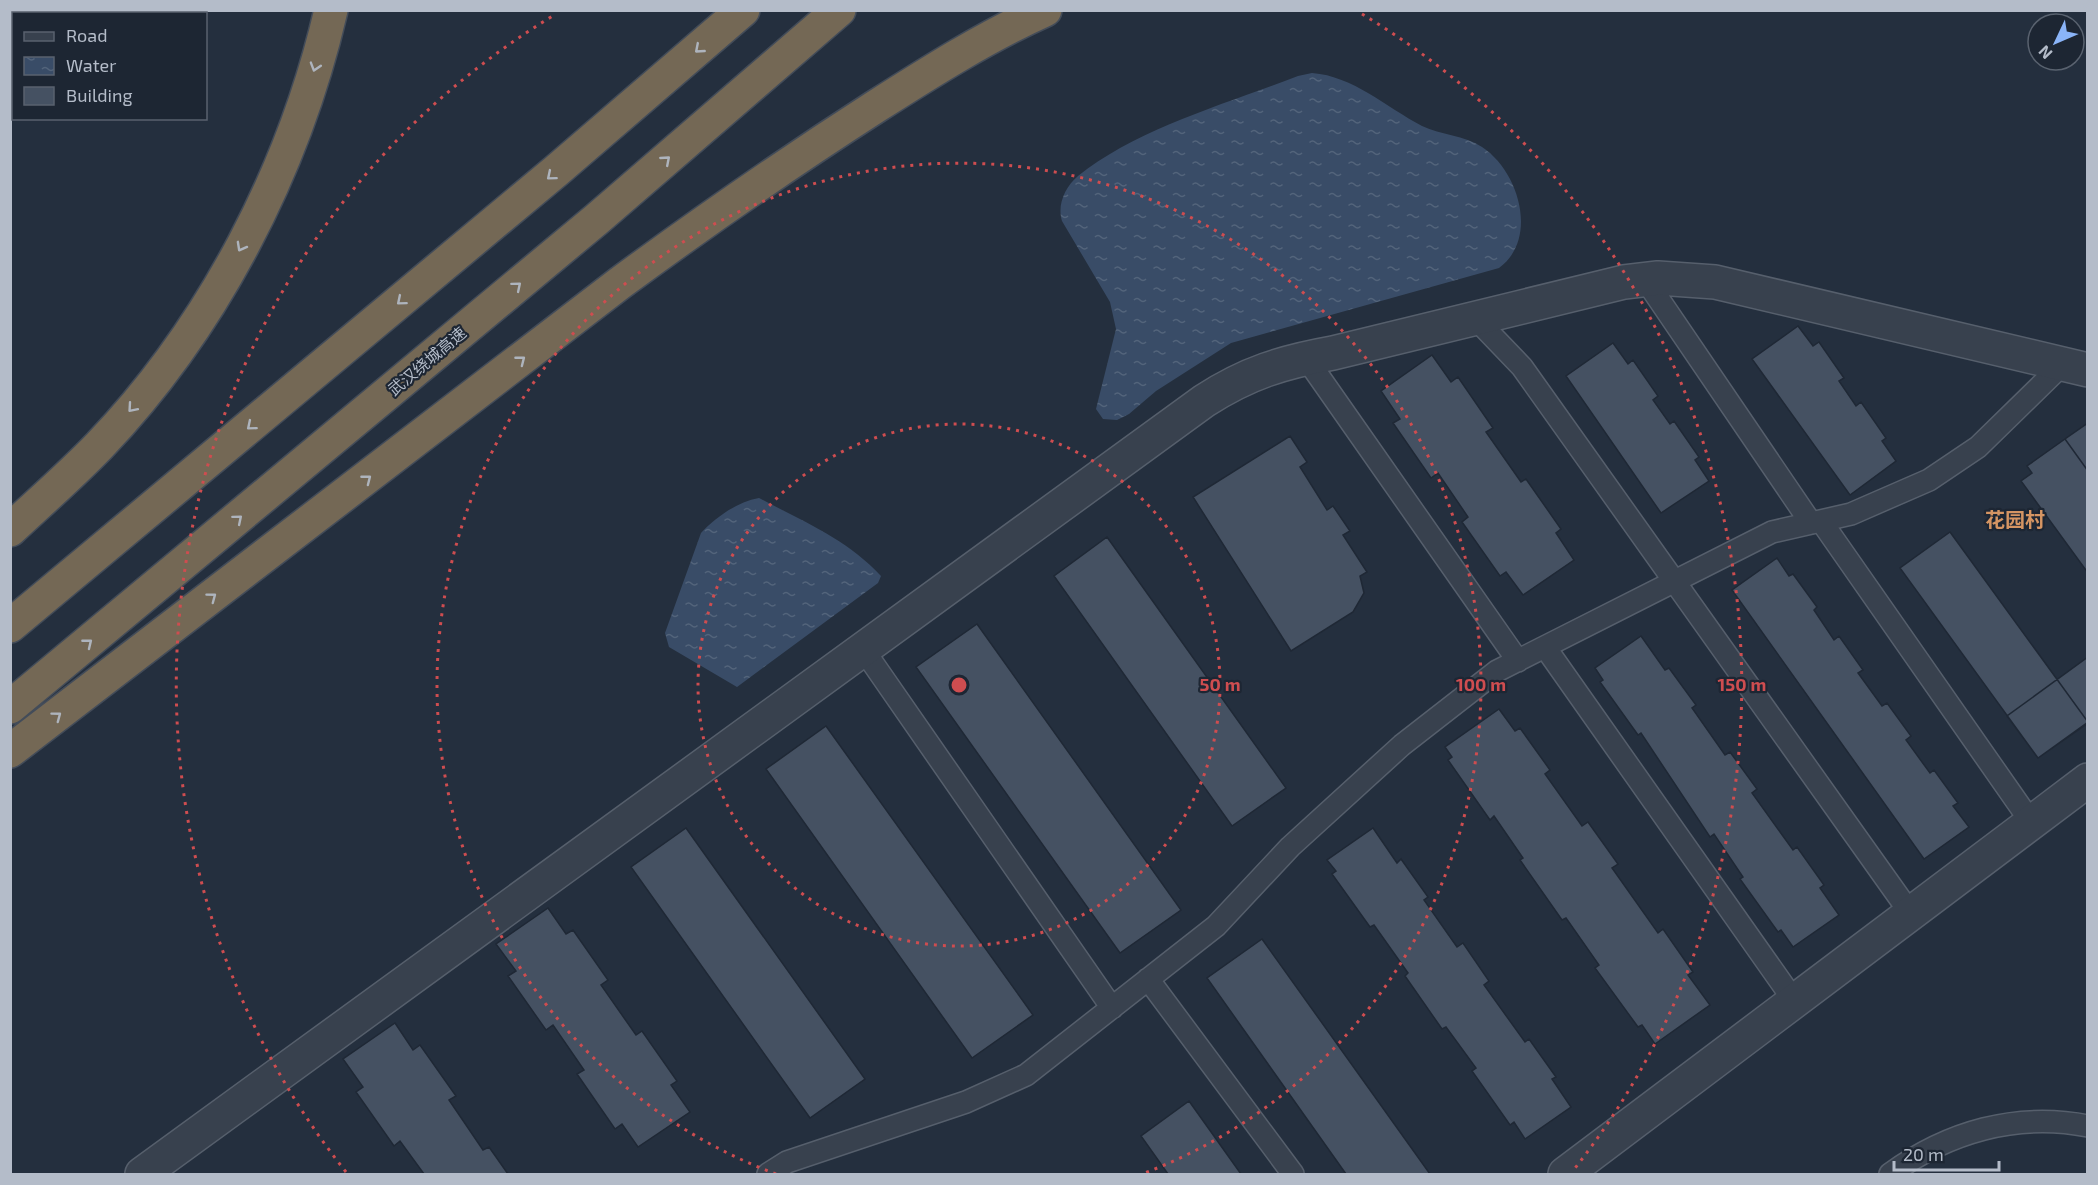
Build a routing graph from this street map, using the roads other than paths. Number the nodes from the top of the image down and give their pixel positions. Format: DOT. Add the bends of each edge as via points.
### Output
graph roads {
  1 [pos="331,10"];
  2 [pos="743,10"];
  3 [pos="839,10"];
  4 [pos="1045,10"];
  5 [pos="1645,279"];
  6 [pos="1476,318"];
  7 [pos="1306,358"];
  8 [pos="2075,367"];
  9 [pos="1816,522"];
  10 [pos="10,530"];
  11 [pos="1673,581"];
  12 [pos="10,626"];
  13 [pos="1545,647"];
  14 [pos="863,649"];
  15 [pos="1518,661"];
  16 [pos="10,707"];
  17 [pos="10,751"];
  18 [pos="2088,780"];
  19 [pos="2031,822"];
  20 [pos="1911,914"];
  21 [pos="1148,979"];
  22 [pos="1795,1002"];
  23 [pos="1112,1008"];
  24 [pos="2088,1126"];
  25 [pos="142,1174"];
  26 [pos="768,1174"];
  27 [pos="1293,1174"];
  28 [pos="1565,1174"];
  29 [pos="1890,1174"];
  1 -- 10 [label="highway, one-way" via="306,96 278,169 249,233 214,295 141,398 99,446"];
  2 -- 12 [label="highway, one-way"];
  16 -- 3 [label="highway, 武汉绕城高速, one-way" via="459,334"];
  17 -- 4 [label="highway, one-way" via="715,214 910,85"];
  5 -- 6 [label="street"];
  5 -- 8 [label="street" via="1715,282"];
  5 -- 9 [label="lane"];
  6 -- 7 [label="street"];
  6 -- 11 [label="lane" via="1522,368"];
  7 -- 14 [label="street" via="1261,370 1204,400"];
  7 -- 15 [label="lane"];
  8 -- 9 [label="lane" via="1978,447 1929,480 1851,514"];
  9 -- 11 [label="lane" via="1772,532"];
  9 -- 19 [label="lane"];
  11 -- 13 [label="lane"];
  11 -- 20 [label="lane"];
  13 -- 15 [label="lane"];
  13 -- 22 [label="lane"];
  14 -- 23 [label="lane"];
  14 -- 25 [label="street"];
  15 -- 21 [label="lane" via="1497,671 1402,745 1290,847 1216,926"];
  18 -- 19 [label="street"];
  19 -- 20 [label="street"];
  20 -- 22 [label="street"];
  21 -- 23 [label="lane"];
  21 -- 27 [label="lane"];
  22 -- 28 [label="street"];
  23 -- 26 [label="lane" via="1026,1075 966,1102 787,1162"];
  24 -- 29 [label="lane" via="2040,1121 1977,1130 1946,1140"];
}
